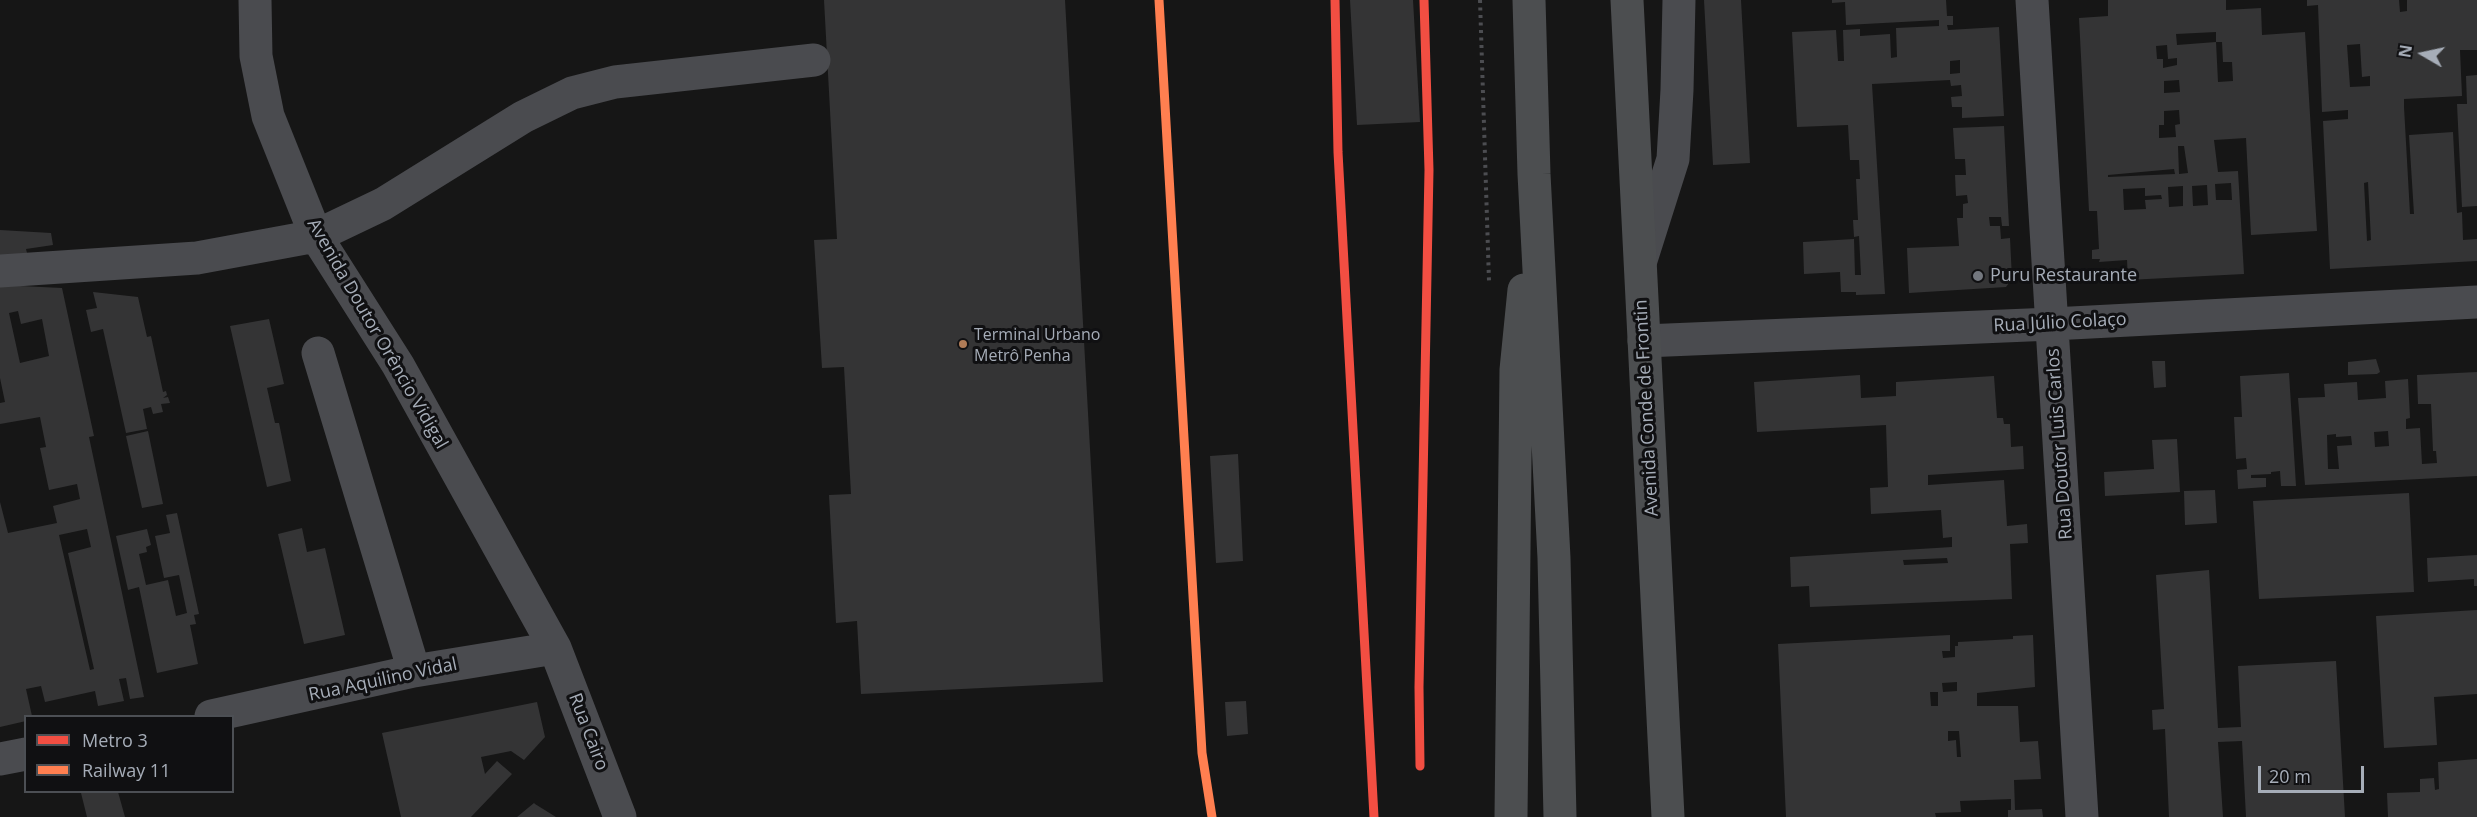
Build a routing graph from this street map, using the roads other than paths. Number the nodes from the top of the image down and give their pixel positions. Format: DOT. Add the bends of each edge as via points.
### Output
graph roads {
  1 [pos="255,0"];
  2 [pos="1529,0"];
  3 [pos="1627,0"];
  4 [pos="1679,0"];
  5 [pos="2032,0"];
  6 [pos="814,60"];
  7 [pos="1534,174"];
  8 [pos="316,236"];
  9 [pos="1641,262"];
  10 [pos="0,271"];
  11 [pos="2477,302"];
  12 [pos="2052,324"];
  13 [pos="1644,342"];
  14 [pos="318,353"];
  15 [pos="555,648"];
  16 [pos="414,671"];
  17 [pos="220,715"];
  18 [pos="24,754"];
  19 [pos="0,759"];
  20 [pos="620,817"];
  21 [pos="1510,817"];
  22 [pos="1560,817"];
  23 [pos="1668,817"];
  24 [pos="2082,817"];
  1 -- 8 [label="street, Avenida Doutor Orêncio Vidigal" via="256,56 268,117"];
  2 -- 7 [label="highway"];
  3 -- 9 [label="highway, Avenida Conde de Frontin"];
  4 -- 9 [label="street" via="1672,159"];
  5 -- 12 [label="street, Rua Doutor Luis Carlos"];
  6 -- 8 [label="street" via="615,82 572,93 522,117 383,204"];
  7 -- 21 [label="highway" via="1516,370"];
  7 -- 22 [label="highway" via="1554,558"];
  8 -- 10 [label="street" via="197,258"];
  8 -- 15 [label="street, Avenida Doutor Orêncio Vidigal" via="398,365"];
  9 -- 13 [label="highway, Avenida Conde de Frontin"];
  11 -- 12 [label="street, Rua Júlio Colaço"];
  12 -- 13 [label="street, Rua Júlio Colaço"];
  12 -- 24 [label="street, Rua Doutor Luis Carlos"];
  13 -- 23 [label="highway, Avenida Conde de Frontin"];
  14 -- 16 [label="street"];
  15 -- 16 [label="street, Rua Aquilino Vidal"];
  15 -- 20 [label="street, Rua Cairo"];
  16 -- 17 [label="street, Rua Aquilino Vidal"];
  18 -- 19 [label="street"];
}
